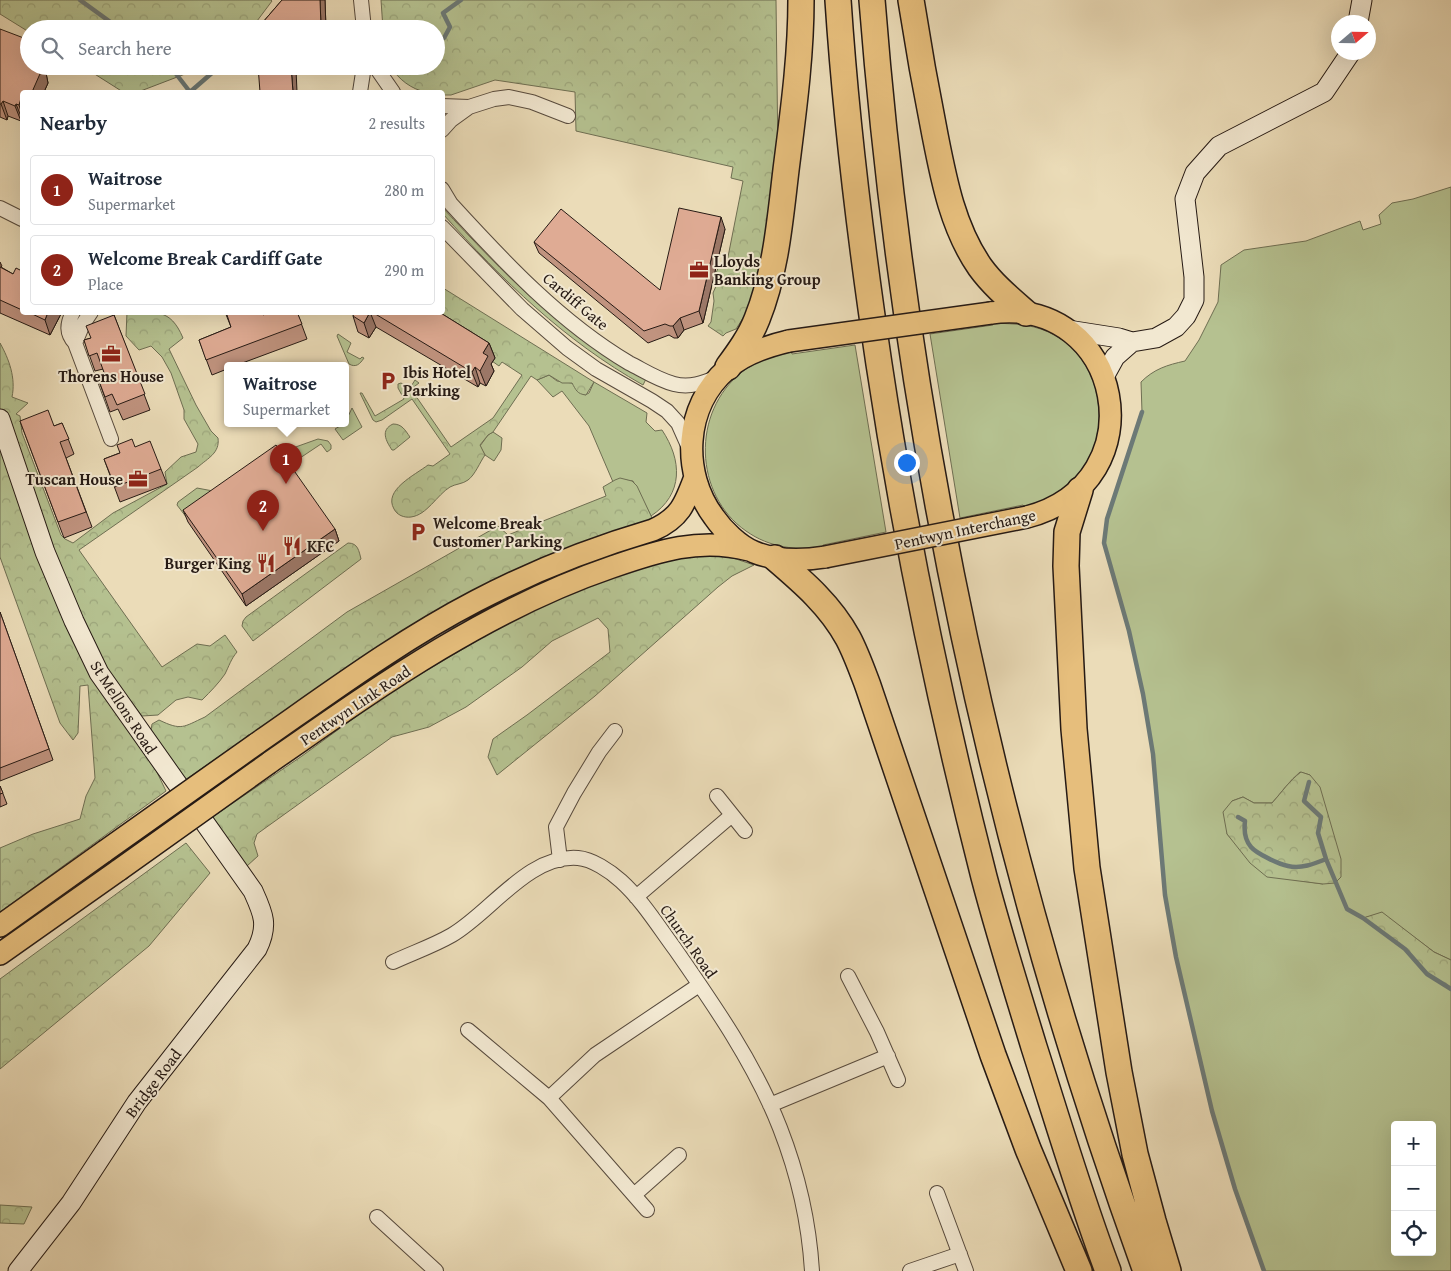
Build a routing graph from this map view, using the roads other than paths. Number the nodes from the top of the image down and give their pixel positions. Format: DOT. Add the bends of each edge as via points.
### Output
graph roads {
  1 [pos="360,0"];
  2 [pos="801,0"];
  3 [pos="838,0"];
  4 [pos="872,0"];
  5 [pos="911,0"];
  6 [pos="1362,0"];
  7 [pos="1359,15"];
  8 [pos="363,20"];
  9 [pos="1346,60"];
  10 [pos="363,75"];
  11 [pos="381,75"];
  12 [pos="360,90"];
  13 [pos="392,90"];
  14 [pos="445,106"];
  15 [pos="469,107"];
  16 [pos="568,116"];
  17 [pos="445,127"];
  18 [pos="445,194"];
  19 [pos="0,208"];
  20 [pos="20,218"];
  21 [pos="445,230"];
  22 [pos="1026,313"];
  23 [pos="72,315"];
  24 [pos="89,315"];
  25 [pos="1068,330"];
  26 [pos="1132,342"];
  27 [pos="75,343"];
  28 [pos="723,372"];
  29 [pos="1104,377"];
  30 [pos="0,419"];
  31 [pos="98,444"];
  32 [pos="692,455"];
  33 [pos="695,477"];
  34 [pos="1080,490"];
  35 [pos="749,550"];
  36 [pos="774,558"];
  37 [pos="616,731"];
  38 [pos="717,796"];
  39 [pos="732,815"];
  40 [pos="745,831"];
  41 [pos="560,860"];
  42 [pos="254,891"];
  43 [pos="636,897"];
  44 [pos="0,926"];
  45 [pos="0,954"];
  46 [pos="393,962"];
  47 [pos="848,976"];
  48 [pos="699,985"];
  49 [pos="468,1030"];
  50 [pos="888,1056"];
  51 [pos="898,1080"];
  52 [pos="549,1098"];
  53 [pos="770,1105"];
  54 [pos="679,1155"];
  55 [pos="937,1192"];
  56 [pos="634,1195"];
  57 [pos="647,1210"];
  58 [pos="377,1217"];
  59 [pos="960,1254"];
  60 [pos="18,1271"];
  61 [pos="436,1271"];
  62 [pos="812,1271"];
  63 [pos="910,1271"];
  64 [pos="966,1271"];
  65 [pos="1079,1271"];
  66 [pos="1108,1271"];
  67 [pos="1146,1271"];
  68 [pos="1168,1271"];
  1 -- 8 [label="street"];
  2 -- 28 [label="highway" via="795,96 779,231 770,276 755,324"];
  3 -- 66 [label="highway" via="850,139 871,310 906,528 932,659 984,878 1055,1113"];
  4 -- 67 [label="highway" via="903,288 956,600 1029,908 1093,1119"];
  5 -- 22 [label="highway" via="950,203 963,238 981,268"];
  6 -- 7 [label="main road"];
  9 -- 26 [label="main road" via="1324,92 1219,146 1195,173 1185,199 1194,300 1176,327 1156,338"];
  10 -- 12 [label="street"];
  11 -- 13 [label="street"];
  14 -- 15 [label="street"];
  15 -- 16 [label="street" via="509,97"];
  15 -- 17 [label="street"];
  18 -- 28 [label="street, Cardiff Gate" via="529,285 611,352 674,384 695,385"];
  19 -- 20 [label="street"];
  21 -- 32 [label="street" via="522,309 567,348 667,411 678,423"];
  22 -- 25 [label="main road, Pentwyn Interchange"];
  22 -- 28 [label="main road, Pentwyn Interchange, bridge" via="991,313 789,341 762,349"];
  23 -- 27 [label="street" via="68,328 69,337"];
  24 -- 27 [label="street"];
  25 -- 26 [label="main road"];
  25 -- 29 [label="main road, Pentwyn Interchange" via="1089,350"];
  26 -- 29 [label="main road" via="1115,357"];
  27 -- 31 [label="street" via="116,441"];
  28 -- 32 [label="main road, Pentwyn Interchange" via="708,390 697,413"];
  29 -- 34 [label="main road, Pentwyn Interchange" via="1110,401 1108,438 1097,467"];
  30 -- 42 [label="main road, St Mellons Road" via="45,552 99,673"];
  32 -- 33 [label="main road, Pentwyn Interchange"];
  33 -- 35 [label="main road, Pentwyn Interchange" via="716,521"];
  33 -- 44 [label="main road, Pentwyn Link Road, bridge" via="682,509 666,524 572,557 475,601 386,654"];
  34 -- 36 [label="main road, Pentwyn Interchange, bridge" via="1056,507 1026,517 825,557"];
  34 -- 68 [label="highway" via="1068,526 1066,566 1074,729 1088,868 1117,1062 1135,1154"];
  35 -- 36 [label="main road, Pentwyn Interchange"];
  35 -- 45 [label="main road, Pentwyn Link Road, bridge" via="713,544 679,547 608,568 492,618 386,682"];
  36 -- 65 [label="highway" via="812,590 830,610 849,640 868,686 993,1055"];
  37 -- 41 [label="street" via="599,752 556,827"];
  38 -- 39 [label="street"];
  39 -- 40 [label="street"];
  39 -- 43 [label="street"];
  41 -- 43 [label="street, Church Road" via="579,858 596,864 621,880"];
  41 -- 46 [label="street, Church Road" via="527,875 452,935"];
  42 -- 60 [label="main road, Bridge Road" via="265,922 258,948 138,1102 71,1203"];
  43 -- 48 [label="street, Church Road"];
  47 -- 50 [label="street"];
  48 -- 52 [label="street" via="595,1055"];
  48 -- 53 [label="street, Church Road" via="737,1044"];
  49 -- 52 [label="street"];
  50 -- 51 [label="street"];
  50 -- 53 [label="street"];
  52 -- 56 [label="street"];
  53 -- 62 [label="street, Church Road" via="798,1181"];
  54 -- 56 [label="street"];
  55 -- 59 [label="street"];
  56 -- 57 [label="street"];
  58 -- 61 [label="street"];
  59 -- 63 [label="street"];
  59 -- 64 [label="street"];
}
